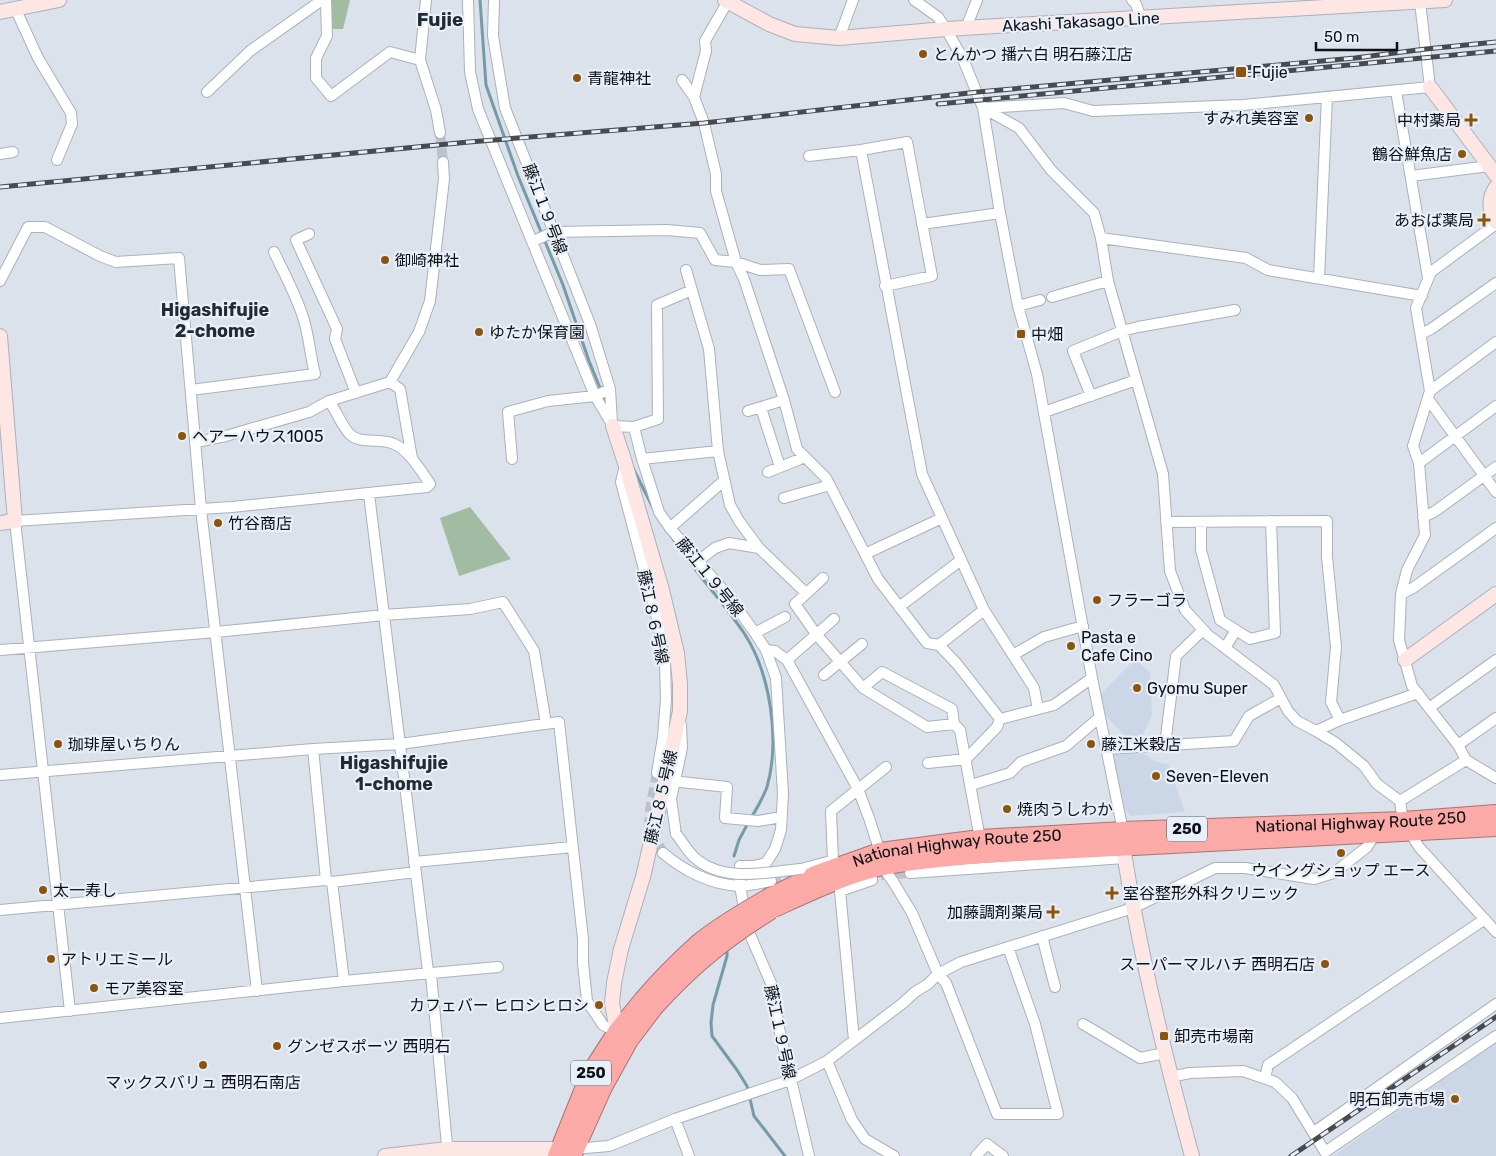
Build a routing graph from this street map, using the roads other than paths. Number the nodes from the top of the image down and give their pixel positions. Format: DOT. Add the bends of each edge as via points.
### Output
graph roads {
  1 [pos="59,0"];
  2 [pos="324,0"];
  3 [pos="426,0"];
  4 [pos="468,0"];
  5 [pos="494,0"];
  6 [pos="853,0"];
  7 [pos="914,0"];
  8 [pos="977,0"];
  9 [pos="1132,0"];
  10 [pos="1444,0"];
  11 [pos="727,1"];
  12 [pos="1402,1"];
  13 [pos="1420,2"];
  14 [pos="16,10"];
  15 [pos="0,12"];
  16 [pos="1141,18"];
  17 [pos="966,28"];
  18 [pos="946,29"];
  19 [pos="839,38"];
  20 [pos="420,60"];
  21 [pos="682,80"];
  22 [pos="1430,88"];
  23 [pos="1396,91"];
  24 [pos="207,92"];
  25 [pos="694,97"];
  26 [pos="1327,97"];
  27 [pos="982,108"];
  28 [pos="440,133"];
  29 [pos="861,150"];
  30 [pos="13,152"];
  31 [pos="0,154"];
  32 [pos="809,156"];
  33 [pos="57,160"];
  34 [pos="443,162"];
  35 [pos="1492,170"];
  36 [pos="1410,176"];
  37 [pos="1496,187"];
  38 [pos="1000,213"];
  39 [pos="1496,223"];
  40 [pos="922,224"];
  41 [pos="554,232"];
  42 [pos="309,234"];
  43 [pos="1101,238"];
  44 [pos="532,240"];
  45 [pos="274,252"];
  46 [pos="736,262"];
  47 [pos="686,270"];
  48 [pos="1319,278"];
  49 [pos="1428,278"];
  50 [pos="0,281"];
  51 [pos="1108,281"];
  52 [pos="1496,283"];
  53 [pos="886,286"];
  54 [pos="692,290"];
  55 [pos="1422,296"];
  56 [pos="1052,297"];
  57 [pos="1040,300"];
  58 [pos="1018,306"];
  59 [pos="1235,310"];
  60 [pos="1122,331"];
  61 [pos="1421,334"];
  62 [pos="0,336"];
  63 [pos="1496,342"];
  64 [pos="1136,380"];
  65 [pos="390,382"];
  66 [pos="610,389"];
  67 [pos="191,390"];
  68 [pos="835,392"];
  69 [pos="356,393"];
  70 [pos="1429,395"];
  71 [pos="595,396"];
  72 [pos="1091,396"];
  73 [pos="784,400"];
  74 [pos="330,401"];
  75 [pos="1496,406"];
  76 [pos="761,408"];
  77 [pos="748,411"];
  78 [pos="1044,412"];
  79 [pos="613,426"];
  80 [pos="634,427"];
  81 [pos="1455,436"];
  82 [pos="196,442"];
  83 [pos="718,451"];
  84 [pos="805,457"];
  85 [pos="412,458"];
  86 [pos="512,458"];
  87 [pos="642,459"];
  88 [pos="626,463"];
  89 [pos="1419,463"];
  90 [pos="780,467"];
  91 [pos="1496,467"];
  92 [pos="768,472"];
  93 [pos="1484,476"];
  94 [pos="725,482"];
  95 [pos="830,486"];
  96 [pos="1496,492"];
  97 [pos="369,494"];
  98 [pos="784,498"];
  99 [pos="201,509"];
  100 [pos="1423,517"];
  101 [pos="942,518"];
  102 [pos="15,521"];
  103 [pos="1271,521"];
  104 [pos="1166,522"];
  105 [pos="1200,522"];
  106 [pos="0,523"];
  107 [pos="670,528"];
  108 [pos="1496,528"];
  109 [pos="759,548"];
  110 [pos="865,554"];
  111 [pos="961,560"];
  112 [pos="698,561"];
  113 [pos="823,578"];
  114 [pos="806,593"];
  115 [pos="1402,594"];
  116 [pos="1496,594"];
  117 [pos="899,607"];
  118 [pos="984,610"];
  119 [pos="384,615"];
  120 [pos="784,617"];
  121 [pos="834,619"];
  122 [pos="1083,626"];
  123 [pos="1203,630"];
  124 [pos="1236,630"];
  125 [pos="216,632"];
  126 [pos="755,633"];
  127 [pos="816,634"];
  128 [pos="862,644"];
  129 [pos="939,645"];
  130 [pos="29,647"];
  131 [pos="1225,648"];
  132 [pos="0,650"];
  133 [pos="766,650"];
  134 [pos="1013,655"];
  135 [pos="787,660"];
  136 [pos="1405,660"];
  137 [pos="1496,660"];
  138 [pos="841,662"];
  139 [pos="824,675"];
  140 [pos="1092,678"];
  141 [pos="863,688"];
  142 [pos="1418,693"];
  143 [pos="1281,698"];
  144 [pos="1429,708"];
  145 [pos="1038,709"];
  146 [pos="680,711"];
  147 [pos="1100,717"];
  148 [pos="1496,718"];
  149 [pos="1000,719"];
  150 [pos="1340,720"];
  151 [pos="546,724"];
  152 [pos="954,724"];
  153 [pos="1316,731"];
  154 [pos="400,744"];
  155 [pos="1165,745"];
  156 [pos="1458,745"];
  157 [pos="313,749"];
  158 [pos="1106,749"];
  159 [pos="229,756"];
  160 [pos="966,759"];
  161 [pos="1466,760"];
  162 [pos="928,763"];
  163 [pos="886,767"];
  164 [pos="43,772"];
  165 [pos="656,773"];
  166 [pos="0,775"];
  167 [pos="1496,778"];
  168 [pos="682,782"];
  169 [pos="971,785"];
  170 [pos="858,789"];
  171 [pos="1400,802"];
  172 [pos="1496,814"];
  173 [pos="782,816"];
  174 [pos="1406,827"];
  175 [pos="1496,827"];
  176 [pos="1375,834"];
  177 [pos="980,839"];
  178 [pos="1124,845"];
  179 [pos="573,847"];
  180 [pos="663,852"];
  181 [pos="833,861"];
  182 [pos="874,861"];
  183 [pos="415,867"];
  184 [pos="910,873"];
  185 [pos="329,881"];
  186 [pos="740,886"];
  187 [pos="246,888"];
  188 [pos="772,895"];
  189 [pos="58,905"];
  190 [pos="1133,908"];
  191 [pos="0,910"];
  192 [pos="1485,919"];
  193 [pos="1496,932"];
  194 [pos="1042,936"];
  195 [pos="1008,947"];
  196 [pos="498,967"];
  197 [pos="430,974"];
  198 [pos="938,974"];
  199 [pos="344,982"];
  200 [pos="1055,987"];
  201 [pos="257,991"];
  202 [pos="1496,1004"];
  203 [pos="70,1011"];
  204 [pos="0,1018"];
  205 [pos="1083,1024"];
  206 [pos="623,1036"];
  207 [pos="1496,1036"];
  208 [pos="854,1040"];
  209 [pos="1165,1053"];
  210 [pos="827,1061"];
  211 [pos="1170,1077"];
  212 [pos="1265,1078"];
  213 [pos="790,1080"];
  214 [pos="675,1119"];
  215 [pos="1314,1132"];
  216 [pos="448,1153"];
  217 [pos="565,1153"];
  218 [pos="385,1156"];
  219 [pos="689,1156"];
  220 [pos="809,1156"];
  221 [pos="894,1156"];
  222 [pos="976,1156"];
  223 [pos="1003,1156"];
  224 [pos="1192,1156"];
  1 -- 14 [label="street"];
  2 -- 20 [label="street" via="327,36 316,58 316,78 331,96 390,52"];
  2 -- 24 [label="street" via="250,51"];
  3 -- 20 [label="street"];
  4 -- 44 [label="street" via="470,72 478,109"];
  5 -- 41 [label="street, 藤江１９号線" via="493,36 505,108"];
  6 -- 19 [label="street"];
  7 -- 18 [label="street" via="938,17"];
  8 -- 17 [label="street"];
  9 -- 16 [label="street"];
  10 -- 13 [label="street, Akashi Takasago Line"];
  11 -- 19 [label="street, Akashi Takasago Line" via="795,34"];
  11 -- 25 [label="street" via="704,41 706,51"];
  12 -- 13 [label="street, Akashi Takasago Line"];
  12 -- 16 [label="street, Akashi Takasago Line"];
  13 -- 22 [label="street"];
  14 -- 15 [label="street"];
  14 -- 33 [label="street" via="38,58 71,113 72,124"];
  16 -- 17 [label="street, Akashi Takasago Line"];
  17 -- 18 [label="street, Akashi Takasago Line"];
  18 -- 19 [label="street, Akashi Takasago Line"];
  18 -- 27 [label="street" via="963,59"];
  20 -- 28 [label="street"];
  21 -- 25 [label="street"];
  22 -- 23 [label="street"];
  22 -- 35 [label="street"];
  23 -- 26 [label="street"];
  23 -- 36 [label="street"];
  25 -- 46 [label="street" via="704,124 716,174 716,191"];
  26 -- 27 [label="street" via="1243,105 1093,111 1064,103"];
  26 -- 48 [label="street"];
  27 -- 38 [label="street"];
  27 -- 43 [label="street" via="1019,128 1052,170 1094,213"];
  29 -- 32 [label="street"];
  29 -- 40 [label="street" via="907,142"];
  29 -- 53 [label="street"];
  30 -- 31 [label="street"];
  34 -- 65 [label="street" via="444,179 430,301 419,332"];
  35 -- 36 [label="street"];
  36 -- 49 [label="street"];
  37 -- 39 [label="street" via="1490,207"];
  38 -- 40 [label="street"];
  38 -- 58 [label="street"];
  39 -- 49 [label="street" via="1431,272"];
  40 -- 53 [label="street" via="932,276"];
  41 -- 44 [label="street"];
  41 -- 46 [label="street" via="667,230 700,233 715,260"];
  41 -- 66 [label="street, 藤江１９号線" via="590,324"];
  42 -- 69 [label="street" via="296,240 337,329 335,339"];
  43 -- 48 [label="street" via="1246,258 1268,270"];
  43 -- 51 [label="street"];
  44 -- 71 [label="street"];
  45 -- 67 [label="street" via="302,315 315,374"];
  46 -- 68 [label="street" via="760,270 789,269"];
  46 -- 73 [label="street"];
  47 -- 54 [label="street"];
  48 -- 55 [label="street"];
  49 -- 55 [label="street"];
  50 -- 67 [label="street" via="28,228 44,227 116,262 179,258"];
  51 -- 56 [label="street"];
  51 -- 60 [label="street"];
  52 -- 61 [label="street"];
  53 -- 101 [label="street" via="922,474"];
  54 -- 80 [label="street" via="656,305 658,419"];
  54 -- 83 [label="street" via="709,348"];
  55 -- 61 [label="street" via="1416,308"];
  57 -- 58 [label="street"];
  58 -- 78 [label="street"];
  59 -- 60 [label="street"];
  60 -- 64 [label="street"];
  60 -- 72 [label="street" via="1073,351"];
  61 -- 70 [label="street"];
  62 -- 102 [label="street"];
  63 -- 70 [label="street"];
  64 -- 72 [label="street"];
  64 -- 104 [label="street" via="1163,474"];
  65 -- 69 [label="street"];
  65 -- 85 [label="street" via="400,389"];
  66 -- 71 [label="street"];
  66 -- 79 [label="street, 藤江１９号線"];
  67 -- 82 [label="street"];
  69 -- 74 [label="street"];
  70 -- 81 [label="street"];
  70 -- 89 [label="street" via="1413,446"];
  71 -- 79 [label="street"];
  71 -- 86 [label="street" via="548,401 508,412"];
  72 -- 78 [label="street"];
  73 -- 76 [label="street"];
  73 -- 84 [label="street" via="797,449"];
  74 -- 82 [label="street" via="309,412"];
  74 -- 85 [label="street" via="345,430 354,438 394,444"];
  75 -- 81 [label="street"];
  76 -- 77 [label="street"];
  76 -- 90 [label="street"];
  78 -- 122 [label="street"];
  79 -- 80 [label="street"];
  79 -- 88 [label="street, 藤江８５号線"];
  80 -- 87 [label="street, 藤江１９号線"];
  81 -- 89 [label="street"];
  81 -- 93 [label="street"];
  82 -- 99 [label="street"];
  83 -- 87 [label="street"];
  83 -- 94 [label="street"];
  84 -- 90 [label="street"];
  84 -- 95 [label="street"];
  85 -- 97 [label="street" via="430,484 427,487"];
  87 -- 107 [label="street, 藤江１９号線" via="659,512"];
  88 -- 146 [label="street, 藤江８５号線" via="677,653"];
  88 -- 165 [label="street, 藤江８６号線" via="621,482 659,626 665,664 663,737"];
  89 -- 100 [label="street"];
  90 -- 92 [label="street"];
  91 -- 93 [label="street"];
  93 -- 96 [label="street"];
  93 -- 100 [label="street"];
  94 -- 107 [label="street"];
  94 -- 109 [label="street" via="730,506"];
  95 -- 98 [label="street"];
  95 -- 110 [label="street"];
  97 -- 99 [label="street"];
  97 -- 119 [label="street"];
  99 -- 102 [label="street"];
  99 -- 125 [label="street"];
  100 -- 115 [label="street" via="1425,535 1407,570"];
  101 -- 110 [label="street"];
  101 -- 111 [label="street"];
  102 -- 106 [label="street"];
  102 -- 130 [label="street"];
  103 -- 105 [label="street"];
  103 -- 124 [label="street" via="1275,633 1250,639"];
  103 -- 150 [label="street" via="1327,521 1327,557 1336,647 1331,702"];
  104 -- 105 [label="street"];
  104 -- 123 [label="street" via="1170,572 1185,610"];
  105 -- 124 [label="street" via="1202,550 1220,620"];
  107 -- 112 [label="street, 藤江１９号線"];
  108 -- 115 [label="street"];
  109 -- 112 [label="street" via="730,543 715,548"];
  109 -- 114 [label="street"];
  110 -- 117 [label="street" via="878,579"];
  111 -- 117 [label="street"];
  111 -- 118 [label="street"];
  112 -- 126 [label="street, 藤江１９号線"];
  113 -- 114 [label="street"];
  114 -- 127 [label="street" via="795,604"];
  115 -- 136 [label="street" via="1399,640"];
  116 -- 136 [label="street"];
  117 -- 129 [label="street" via="927,643"];
  118 -- 129 [label="street"];
  118 -- 134 [label="street"];
  119 -- 125 [label="street"];
  119 -- 151 [label="street" via="470,609 503,602 534,651"];
  119 -- 154 [label="street"];
  120 -- 126 [label="street"];
  121 -- 127 [label="street"];
  122 -- 134 [label="street" via="1044,637"];
  122 -- 140 [label="street"];
  123 -- 131 [label="street"];
  123 -- 155 [label="street" via="1176,656"];
  124 -- 131 [label="street"];
  125 -- 130 [label="street"];
  125 -- 159 [label="street"];
  126 -- 133 [label="street, 藤江１９号線"];
  127 -- 135 [label="street"];
  127 -- 138 [label="street"];
  128 -- 138 [label="street"];
  129 -- 149 [label="street"];
  130 -- 132 [label="street"];
  130 -- 164 [label="street"];
  131 -- 143 [label="street" via="1274,685"];
  133 -- 135 [label="street" via="775,650"];
  133 -- 173 [label="street, 藤江１９号線" via="776,678"];
  134 -- 145 [label="street" via="1034,688"];
  135 -- 170 [label="street"];
  136 -- 142 [label="street" via="1412,686"];
  137 -- 144 [label="street"];
  138 -- 139 [label="street"];
  138 -- 141 [label="street"];
  140 -- 145 [label="street" via="1054,705"];
  140 -- 147 [label="street"];
  141 -- 152 [label="street" via="927,727"];
  141 -- 152 [label="street" via="882,672 952,709"];
  142 -- 144 [label="street"];
  142 -- 150 [label="street"];
  143 -- 153 [label="street" via="1297,720"];
  143 -- 155 [label="street" via="1249,716 1234,741"];
  144 -- 156 [label="street"];
  145 -- 149 [label="street"];
  146 -- 181 [label="street, bridge" via="682,748 671,799 676,834 695,858 713,870 733,874 801,869"];
  146 -- 206 [label="street, 藤江８５号線" via="643,877 614,984 612,1003"];
  147 -- 158 [label="street"];
  147 -- 169 [label="street" via="1066,746 1021,762 1010,772"];
  148 -- 156 [label="street"];
  149 -- 160 [label="street" via="997,728"];
  150 -- 153 [label="street"];
  151 -- 154 [label="street"];
  151 -- 179 [label="street" via="559,722"];
  152 -- 160 [label="street" via="960,730"];
  153 -- 171 [label="street" via="1364,766 1378,784"];
  154 -- 157 [label="street"];
  154 -- 183 [label="street"];
  155 -- 158 [label="street"];
  156 -- 161 [label="street"];
  157 -- 159 [label="street"];
  157 -- 185 [label="street"];
  158 -- 178 [label="street"];
  159 -- 164 [label="street"];
  159 -- 187 [label="street"];
  160 -- 162 [label="street"];
  160 -- 169 [label="street"];
  161 -- 167 [label="street"];
  161 -- 171 [label="street"];
  163 -- 170 [label="street"];
  164 -- 166 [label="street"];
  164 -- 189 [label="street"];
  168 -- 173 [label="street" via="727,787 725,818 758,821"];
  169 -- 177 [label="street"];
  170 -- 181 [label="street" via="832,810"];
  170 -- 182 [label="street" via="870,818"];
  171 -- 174 [label="street"];
  172 -- 174 [label="highway, National Highway Route 250 / 250"];
  173 -- 186 [label="street, 藤江１９号線" via="776,849 766,864 740,866"];
  174 -- 175 [label="highway, National Highway Route 250 / 250"];
  174 -- 176 [label="highway, National Highway Route 250 / 250"];
  174 -- 178 [label="highway, National Highway Route 250 / 250"];
  174 -- 192 [label="street" via="1419,847"];
  176 -- 178 [label="highway, National Highway Route 250 / 250"];
  176 -- 190 [label="street" via="1367,847 1334,873 1314,879 1245,868 1214,868"];
  177 -- 178 [label="highway, National Highway Route 250 / 250"];
  177 -- 182 [label="highway, National Highway Route 250 / 250"];
  178 -- 182 [label="highway, National Highway Route 250 / 250"];
  178 -- 184 [label="street"];
  178 -- 190 [label="street"];
  179 -- 183 [label="street"];
  179 -- 206 [label="street" via="587,1001 603,1025"];
  180 -- 186 [label="street" via="677,864 708,880"];
  181 -- 182 [label="street" via="845,856"];
  182 -- 188 [label="highway, National Highway Route 250 / 250" via="818,888"];
  182 -- 198 [label="street" via="894,883 912,913"];
  182 -- 208 [label="street" via="872,880 840,891"];
  183 -- 185 [label="street"];
  183 -- 197 [label="street"];
  185 -- 187 [label="street"];
  185 -- 199 [label="street"];
  186 -- 188 [label="street"];
  186 -- 213 [label="street, 藤江１９号線" via="748,930 774,990"];
  187 -- 189 [label="street"];
  187 -- 201 [label="street"];
  188 -- 206 [label="highway, National Highway Route 250 / 250, bridge" via="740,929 648,1004"];
  189 -- 191 [label="street"];
  189 -- 203 [label="street"];
  190 -- 194 [label="street"];
  190 -- 209 [label="street"];
  192 -- 193 [label="street"];
  192 -- 212 [label="street" via="1268,1066"];
  194 -- 195 [label="street"];
  194 -- 200 [label="street"];
  195 -- 198 [label="street" via="960,962"];
  195 -- 198 [label="street" via="1035,1024 1058,1114 997,1114 946,983"];
  196 -- 197 [label="street"];
  197 -- 199 [label="street"];
  197 -- 216 [label="street"];
  198 -- 208 [label="street"];
  199 -- 201 [label="street"];
  201 -- 203 [label="street"];
  202 -- 215 [label="street"];
  203 -- 204 [label="street"];
  205 -- 209 [label="street" via="1140,1058"];
  206 -- 217 [label="highway, National Highway Route 250 / 250" via="603,1087"];
  207 -- 215 [label="street" via="1325,1152"];
  208 -- 210 [label="street"];
  209 -- 211 [label="street"];
  210 -- 213 [label="street"];
  210 -- 221 [label="street" via="852,1120 865,1139"];
  211 -- 212 [label="street" via="1243,1071"];
  211 -- 224 [label="street"];
  212 -- 215 [label="street" via="1275,1082 1292,1098"];
  213 -- 214 [label="street"];
  213 -- 220 [label="street, 藤江１９号線"];
  214 -- 217 [label="street" via="609,1146"];
  214 -- 219 [label="street"];
  216 -- 217 [label="street"];
  216 -- 218 [label="street"];
  222 -- 223 [label="street" via="987,1144"];
}
